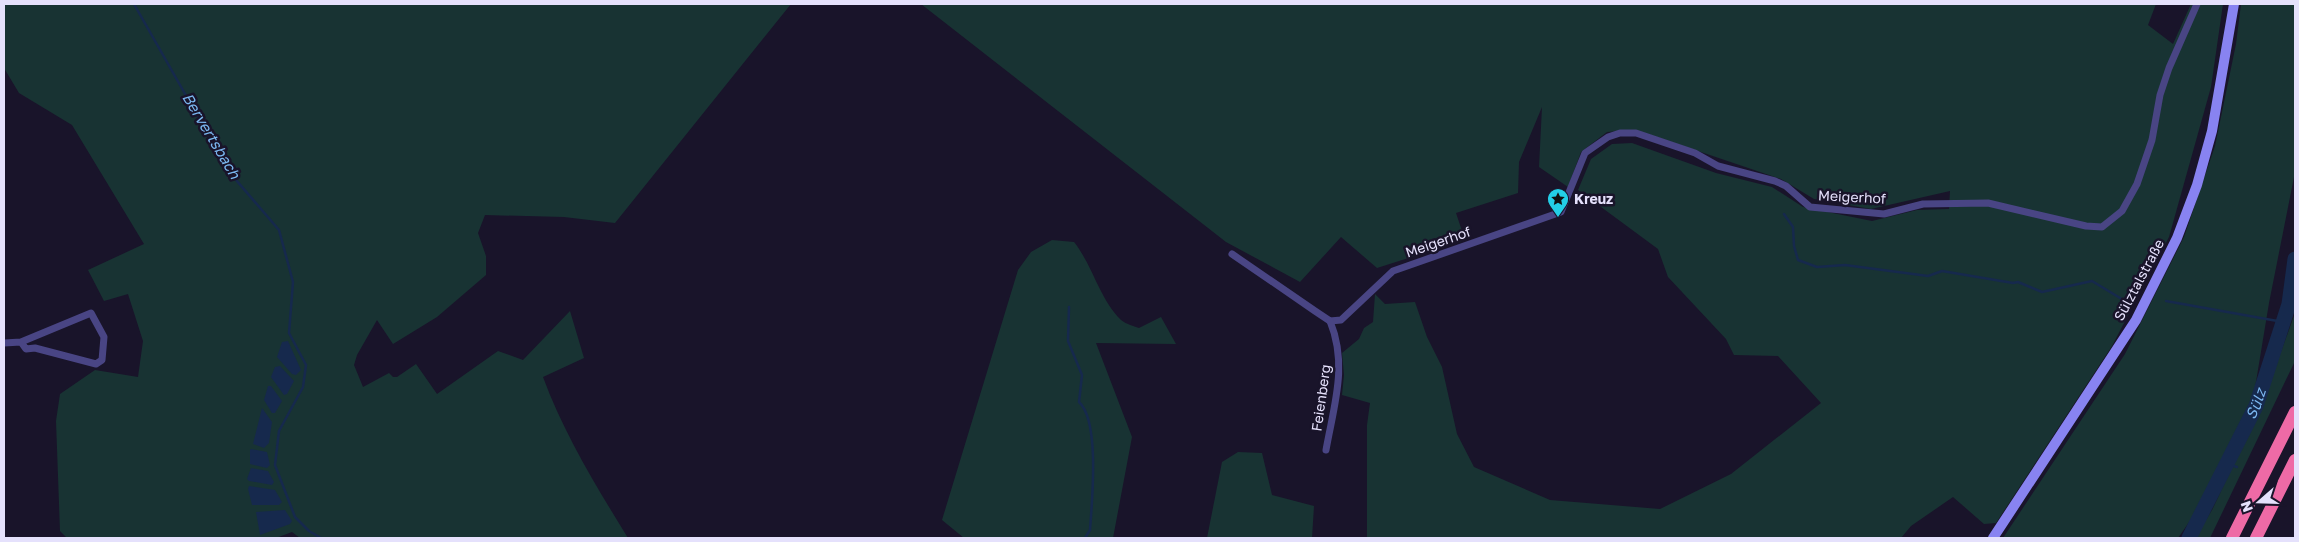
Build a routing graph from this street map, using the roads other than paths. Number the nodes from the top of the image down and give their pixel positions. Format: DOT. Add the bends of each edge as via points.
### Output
graph roads {
  1 [pos="2197,4"];
  2 [pos="2234,4"];
  3 [pos="1232,254"];
  4 [pos="1330,321"];
  5 [pos="21,342"];
  6 [pos="4,343"];
  7 [pos="2295,412"];
  8 [pos="1326,450"];
  9 [pos="2295,460"];
  10 [pos="1993,538"];
  11 [pos="2232,538"];
  12 [pos="2256,538"];
  1 -- 4 [label="street, Meigerhof" via="2160,95 2152,140 2138,184 2122,211 2102,227 1988,203 1923,204 1884,214 1810,207 1786,186 1775,181 1718,166 1668,142 1636,133 1620,133 1585,153 1561,212 1393,271 1341,320"];
  2 -- 10 [label="main road, Sülztalstraße" via="2212,132 2197,185 2176,238 2136,320"];
  3 -- 4 [label="street"];
  4 -- 8 [label="street, Feienberg" via="1338,340 1340,369"];
  5 -- 5 [label="street" via="26,349 35,348 96,364 102,360 104,337 91,313"];
  5 -- 6 [label="street"];
  7 -- 11 [label="highway"];
  9 -- 12 [label="highway"];
}
